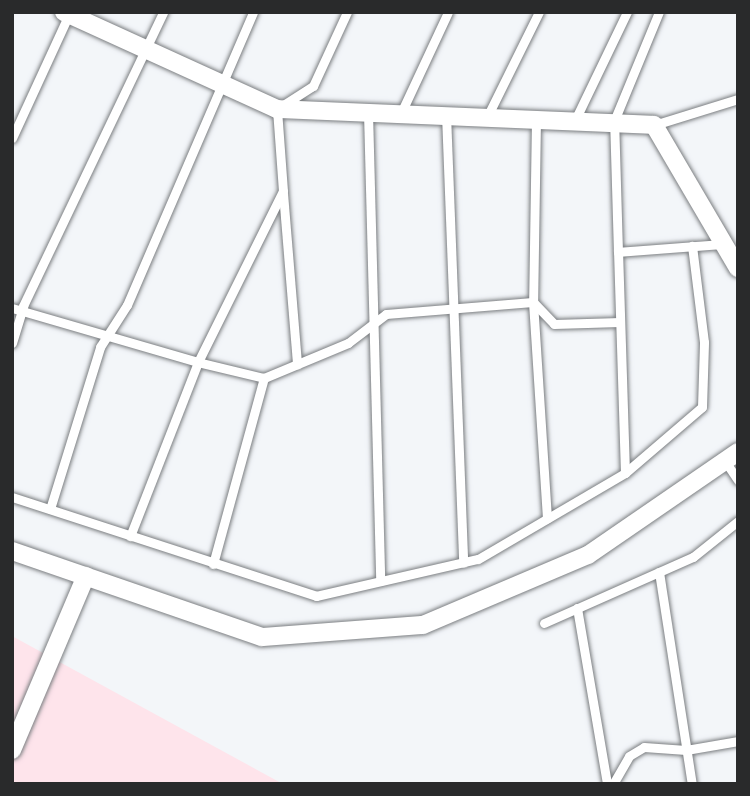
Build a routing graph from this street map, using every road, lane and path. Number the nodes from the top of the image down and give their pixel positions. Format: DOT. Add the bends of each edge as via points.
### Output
graph roads {
  1 [pos="163,12"];
  2 [pos="253,12"];
  3 [pos="347,12"];
  4 [pos="448,12"];
  5 [pos="539,12"];
  6 [pos="627,12"];
  7 [pos="659,12"];
  8 [pos="67,13"];
  9 [pos="145,49"];
  10 [pos="223,84"];
  11 [pos="738,99"];
  12 [pos="277,109"];
  13 [pos="368,112"];
  14 [pos="401,113"];
  15 [pos="446,114"];
  16 [pos="488,116"];
  17 [pos="536,117"];
  18 [pos="576,118"];
  19 [pos="614,121"];
  20 [pos="654,125"];
  21 [pos="12,138"];
  22 [pos="283,191"];
  23 [pos="721,244"];
  24 [pos="692,246"];
  25 [pos="618,252"];
  26 [pos="738,268"];
  27 [pos="533,302"];
  28 [pos="17,310"];
  29 [pos="453,310"];
  30 [pos="620,322"];
  31 [pos="373,324"];
  32 [pos="107,336"];
  33 [pos="12,342"];
  34 [pos="198,362"];
  35 [pos="297,364"];
  36 [pos="264,377"];
  37 [pos="731,456"];
  38 [pos="625,473"];
  39 [pos="738,480"];
  40 [pos="12,497"];
  41 [pos="50,509"];
  42 [pos="547,519"];
  43 [pos="738,520"];
  44 [pos="130,536"];
  45 [pos="12,551"];
  46 [pos="463,563"];
  47 [pos="213,564"];
  48 [pos="659,572"];
  49 [pos="86,576"];
  50 [pos="380,581"];
  51 [pos="577,608"];
  52 [pos="544,623"];
  53 [pos="738,741"];
  54 [pos="12,750"];
  55 [pos="686,750"];
  56 [pos="607,784"];
  57 [pos="613,784"];
  58 [pos="692,784"];
  1 -- 9 [label="lane"];
  2 -- 10 [label="lane"];
  3 -- 12 [label="lane" via="313,86"];
  4 -- 14 [label="lane"];
  5 -- 16 [label="lane"];
  6 -- 18 [label="lane"];
  7 -- 19 [label="lane"];
  8 -- 9 [label="street"];
  8 -- 21 [label="lane"];
  9 -- 10 [label="street"];
  9 -- 28 [label="lane"];
  10 -- 12 [label="street"];
  10 -- 32 [label="lane" via="127,305"];
  11 -- 20 [label="lane"];
  12 -- 13 [label="street"];
  12 -- 22 [label="lane"];
  13 -- 14 [label="street"];
  13 -- 31 [label="lane"];
  14 -- 15 [label="street"];
  15 -- 16 [label="street"];
  15 -- 29 [label="lane"];
  16 -- 17 [label="street"];
  17 -- 18 [label="street"];
  17 -- 27 [label="lane"];
  18 -- 19 [label="street"];
  19 -- 20 [label="street"];
  19 -- 25 [label="lane"];
  20 -- 23 [label="street"];
  22 -- 34 [label="lane"];
  22 -- 35 [label="lane"];
  23 -- 24 [label="lane"];
  23 -- 26 [label="street"];
  24 -- 25 [label="lane"];
  24 -- 38 [label="lane" via="704,342 702,407"];
  25 -- 30 [label="lane"];
  27 -- 29 [label="lane"];
  27 -- 30 [label="lane" via="554,324"];
  27 -- 42 [label="lane"];
  28 -- 32 [label="lane"];
  28 -- 33 [label="lane"];
  29 -- 31 [label="lane" via="386,314"];
  29 -- 46 [label="lane"];
  30 -- 38 [label="lane"];
  31 -- 35 [label="lane" via="348,344"];
  31 -- 50 [label="lane"];
  32 -- 34 [label="lane"];
  32 -- 41 [label="lane"];
  34 -- 36 [label="lane"];
  34 -- 44 [label="lane"];
  35 -- 36 [label="lane"];
  36 -- 47 [label="lane"];
  37 -- 39 [label="lane"];
  37 -- 49 [label="street" via="588,555 423,625 262,637"];
  38 -- 42 [label="lane"];
  40 -- 41 [label="lane"];
  41 -- 44 [label="lane"];
  42 -- 46 [label="lane"];
  43 -- 48 [label="lane" via="693,557"];
  44 -- 47 [label="lane"];
  45 -- 49 [label="street"];
  46 -- 50 [label="lane"];
  47 -- 50 [label="lane" via="316,596"];
  48 -- 51 [label="lane"];
  48 -- 55 [label="lane"];
  49 -- 54 [label="street"];
  51 -- 52 [label="lane"];
  51 -- 56 [label="lane"];
  53 -- 55 [label="lane"];
  55 -- 57 [label="lane" via="644,747 629,756"];
  55 -- 58 [label="lane"];
}
